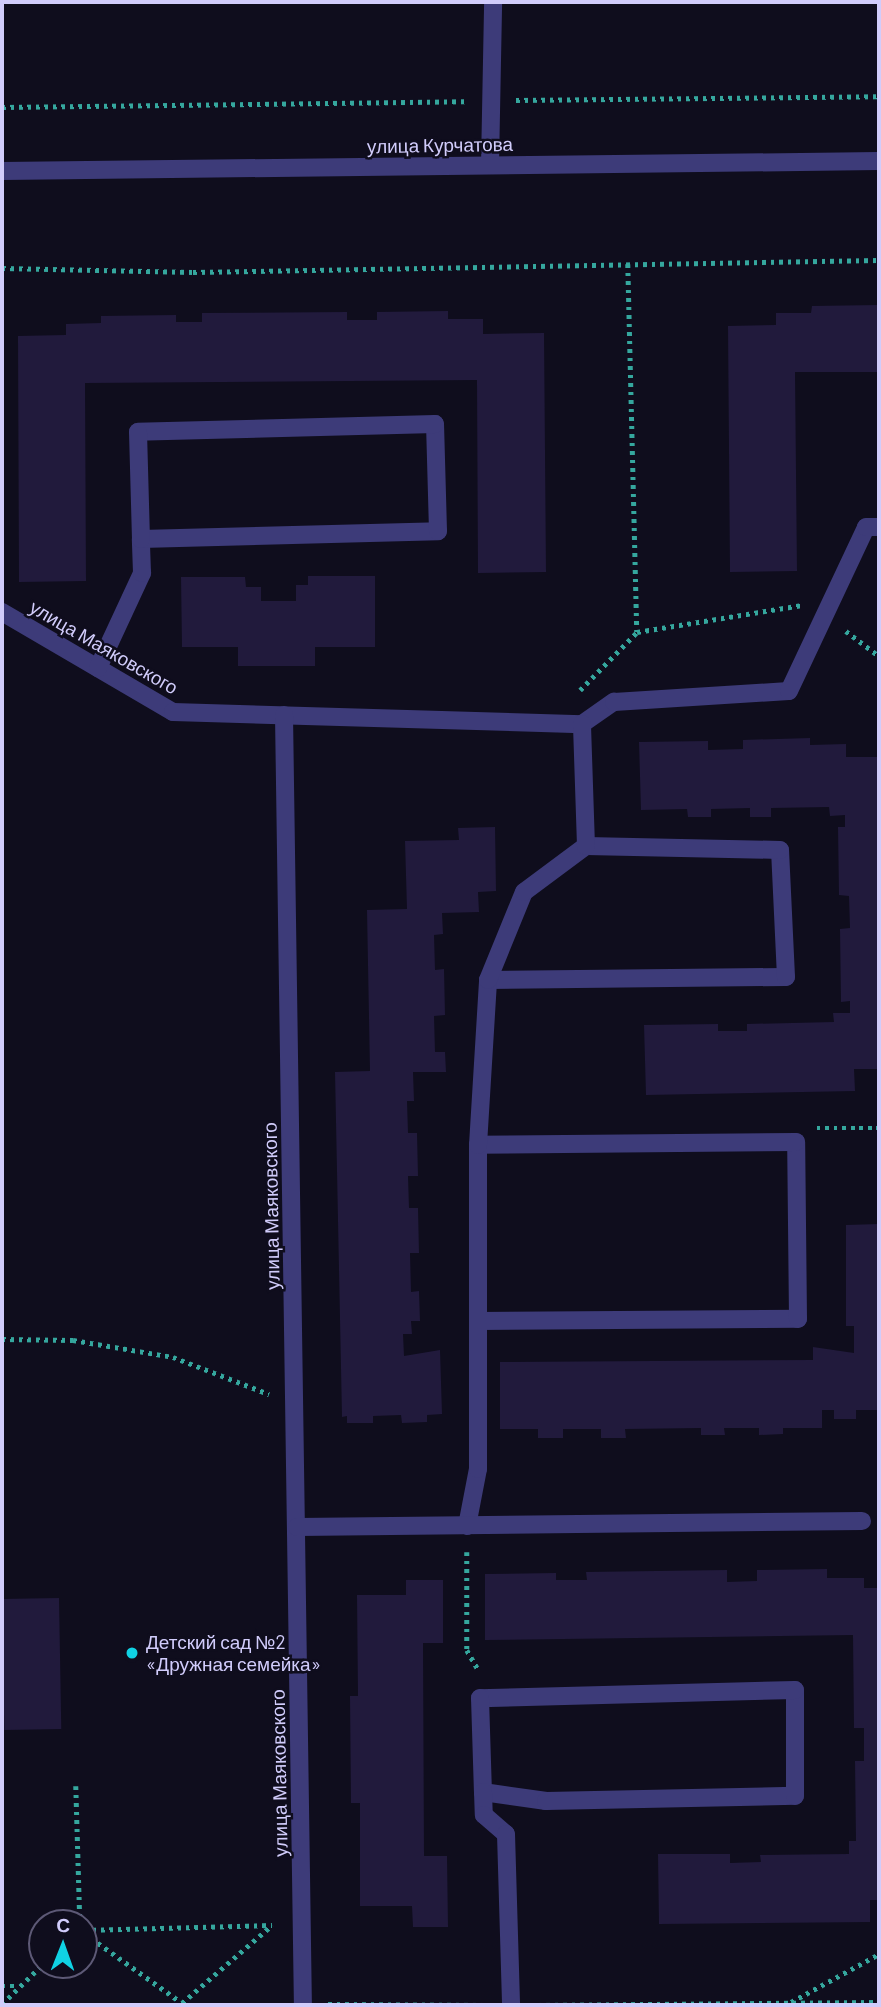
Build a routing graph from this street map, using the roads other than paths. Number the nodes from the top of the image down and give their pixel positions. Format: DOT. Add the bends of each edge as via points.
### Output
graph roads {
  1 [pos="493,2"];
  2 [pos="879,161"];
  3 [pos="490,165"];
  4 [pos="2,171"];
  5 [pos="879,527"];
  6 [pos="141,539"];
  7 [pos="2,612"];
  8 [pos="98,668"];
  9 [pos="284,715"];
  10 [pos="582,724"];
  11 [pos="586,846"];
  12 [pos="488,980"];
  13 [pos="478,1145"];
  14 [pos="478,1321"];
  15 [pos="862,1521"];
  16 [pos="467,1526"];
  17 [pos="297,1527"];
  18 [pos="483,1792"];
  19 [pos="303,2005"];
  20 [pos="511,2005"];
  1 -- 3 [label="street"];
  2 -- 3 [label="street, улица Курчатова"];
  3 -- 4 [label="street, улица Курчатова"];
  5 -- 10 [label="street" via="866,527 789,691 614,702"];
  6 -- 6 [label="street" via="438,531 435,424 138,432"];
  6 -- 8 [label="street" via="142,573"];
  7 -- 8 [label="street, улица Маяковского"];
  8 -- 9 [label="street, улица Маяковского" via="173,712"];
  9 -- 10 [label="street"];
  9 -- 17 [label="street, улица Маяковского"];
  10 -- 11 [label="street"];
  11 -- 12 [label="street" via="524,892"];
  11 -- 12 [label="street" via="780,850 786,977"];
  12 -- 13 [label="street"];
  13 -- 14 [label="street"];
  13 -- 14 [label="street" via="796,1142 798,1319"];
  14 -- 16 [label="street" via="478,1469"];
  15 -- 16 [label="street"];
  16 -- 17 [label="street"];
  17 -- 19 [label="street, улица Маяковского"];
  18 -- 18 [label="street" via="546,1801 795,1796 795,1690 480,1698"];
  18 -- 20 [label="street" via="484,1815 506,1834"];
}
